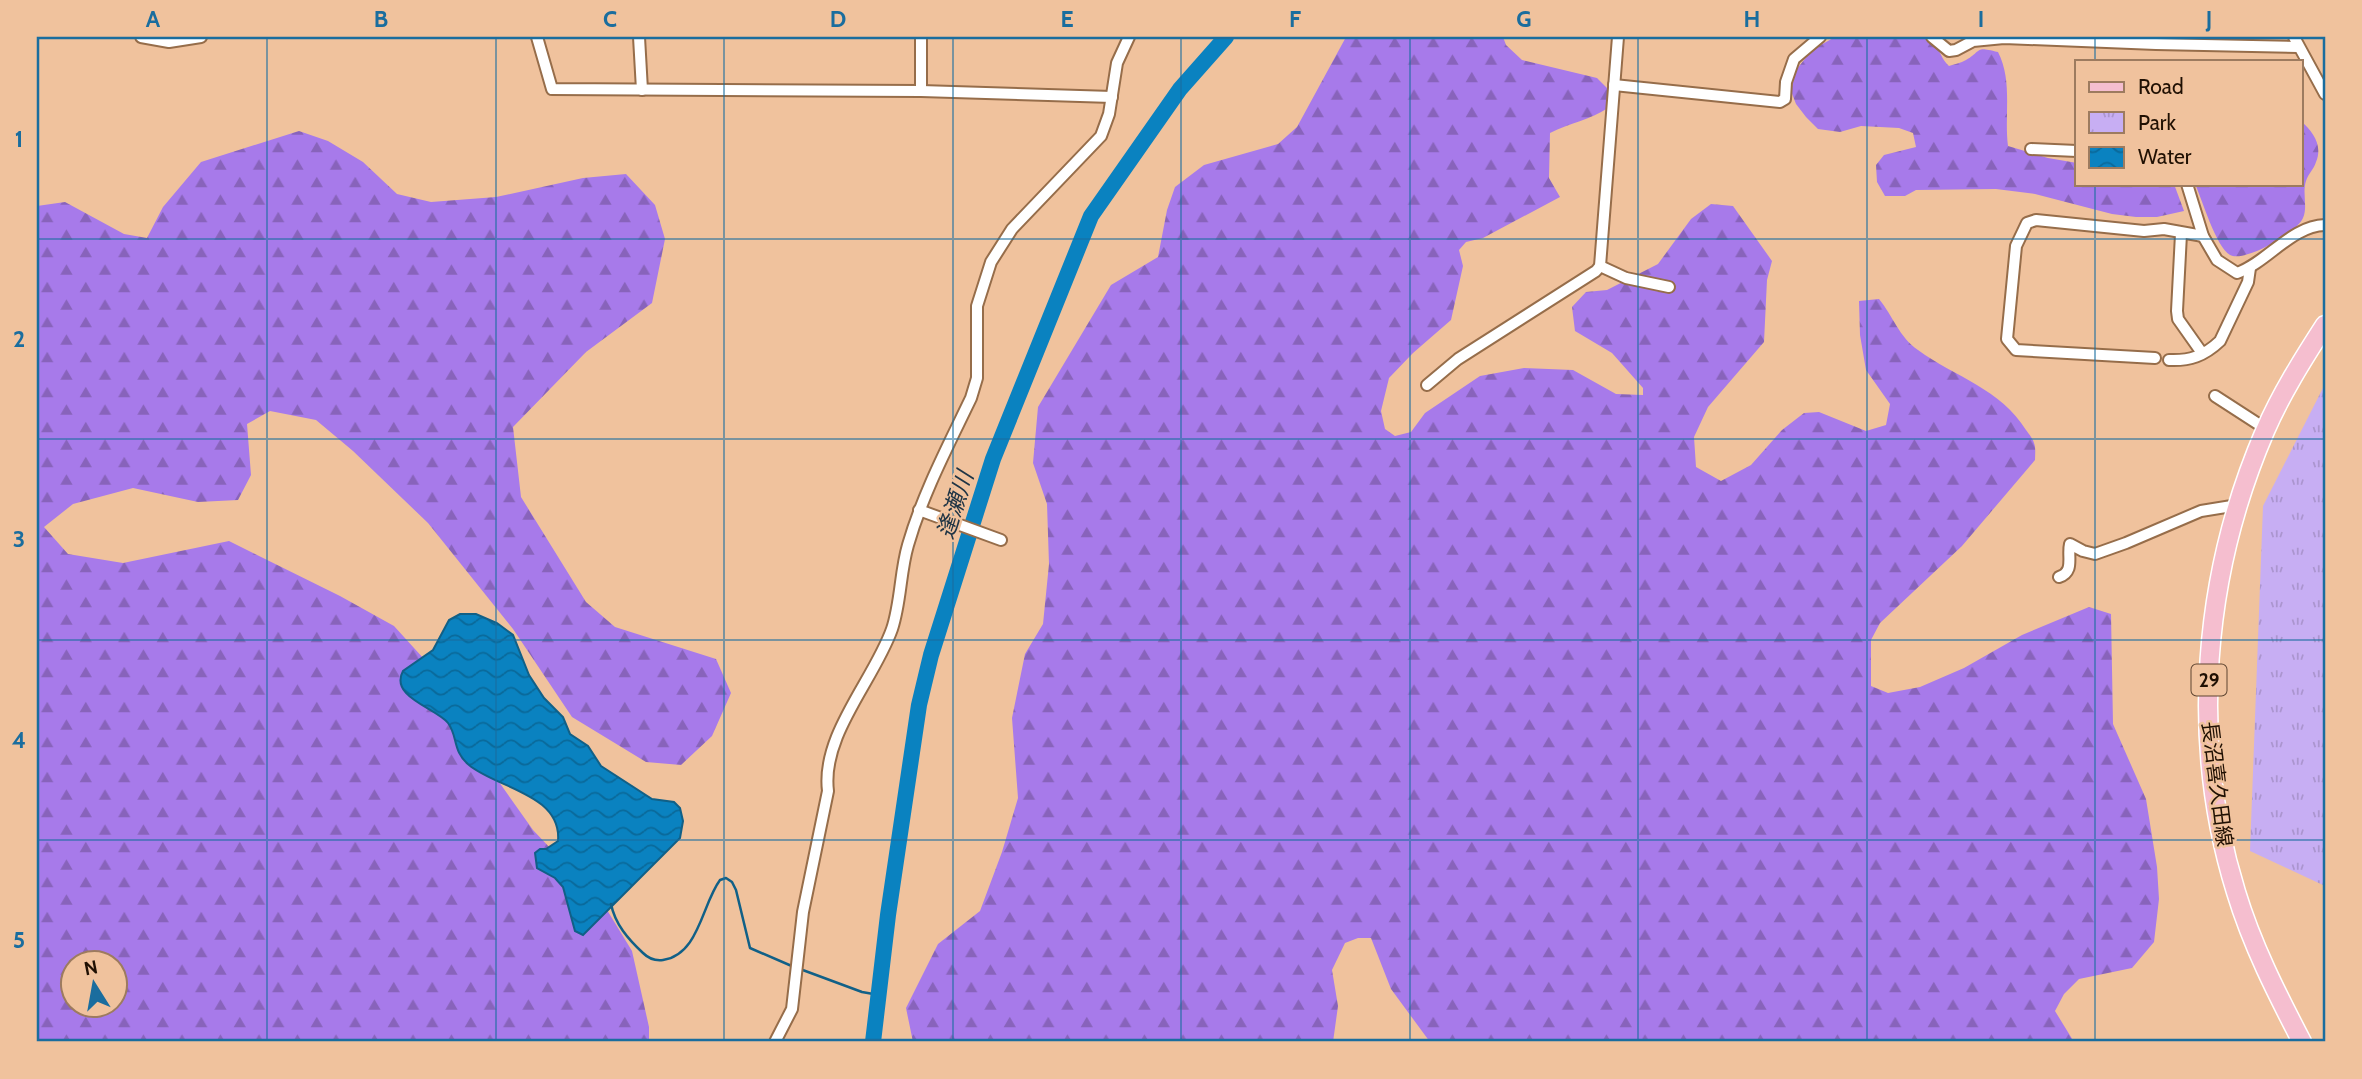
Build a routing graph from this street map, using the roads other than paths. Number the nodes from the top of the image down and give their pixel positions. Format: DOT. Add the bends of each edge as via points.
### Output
graph roads {
  1 [pos="141,37"];
  2 [pos="201,37"];
  3 [pos="537,37"];
  4 [pos="639,37"];
  5 [pos="921,37"];
  6 [pos="1129,37"];
  7 [pos="1618,37"];
  8 [pos="1820,37"];
  9 [pos="1932,37"];
  10 [pos="2296,42"];
  11 [pos="1614,86"];
  12 [pos="642,90"];
  13 [pos="921,91"];
  14 [pos="2325,94"];
  15 [pos="1112,97"];
  16 [pos="2031,149"];
  17 [pos="2075,151"];
  18 [pos="2188,186"];
  19 [pos="2325,225"];
  20 [pos="2181,234"];
  21 [pos="2203,236"];
  22 [pos="1600,266"];
  23 [pos="2250,268"];
  24 [pos="1669,286"];
  25 [pos="2325,325"];
  26 [pos="2202,353"];
  27 [pos="2155,358"];
  28 [pos="2169,360"];
  29 [pos="1427,385"];
  30 [pos="2215,396"];
  31 [pos="2266,429"];
  32 [pos="2238,505"];
  33 [pos="919,510"];
  34 [pos="1001,540"];
  35 [pos="2059,577"];
  36 [pos="775,1042"];
  37 [pos="2302,1042"];
  1 -- 2 [label="street" via="169,42"];
  3 -- 12 [label="street" via="552,89"];
  4 -- 12 [label="street"];
  5 -- 13 [label="street"];
  6 -- 15 [label="street" via="1117,63"];
  7 -- 11 [label="street"];
  8 -- 11 [label="street" via="1794,59 1785,99 1780,102"];
  9 -- 10 [label="street" via="1949,51 1973,41 2004,38 2156,44"];
  10 -- 14 [label="street"];
  11 -- 22 [label="street"];
  12 -- 13 [label="street"];
  13 -- 15 [label="street"];
  15 -- 33 [label="street" via="1101,136 1012,229 991,262 977,306 975,386"];
  16 -- 17 [label="street"];
  18 -- 21 [label="street"];
  19 -- 23 [label="street" via="2294,236"];
  20 -- 21 [label="street"];
  20 -- 26 [label="street" via="2178,319"];
  20 -- 27 [label="street" via="2036,220 2027,223 2016,246 2007,339 2016,350"];
  21 -- 23 [label="street" via="2217,260 2237,273"];
  22 -- 24 [label="street" via="1626,278"];
  22 -- 29 [label="street" via="1458,359"];
  23 -- 26 [label="street" via="2225,333"];
  25 -- 31 [label="main road, 長沼喜久田線 / 29"];
  26 -- 28 [label="street" via="2187,360"];
  30 -- 31 [label="street"];
  31 -- 32 [label="main road, 長沼喜久田線 / 29"];
  32 -- 35 [label="street" via="2201,511 2095,554 2070,544 2069,570"];
  32 -- 37 [label="main road, 長沼喜久田線 / 29" via="2210,641 2211,760 2235,890 2270,979"];
  33 -- 34 [label="street"];
  33 -- 36 [label="street" via="891,630 839,733 826,772 828,790 803,912 792,1009"];
}
